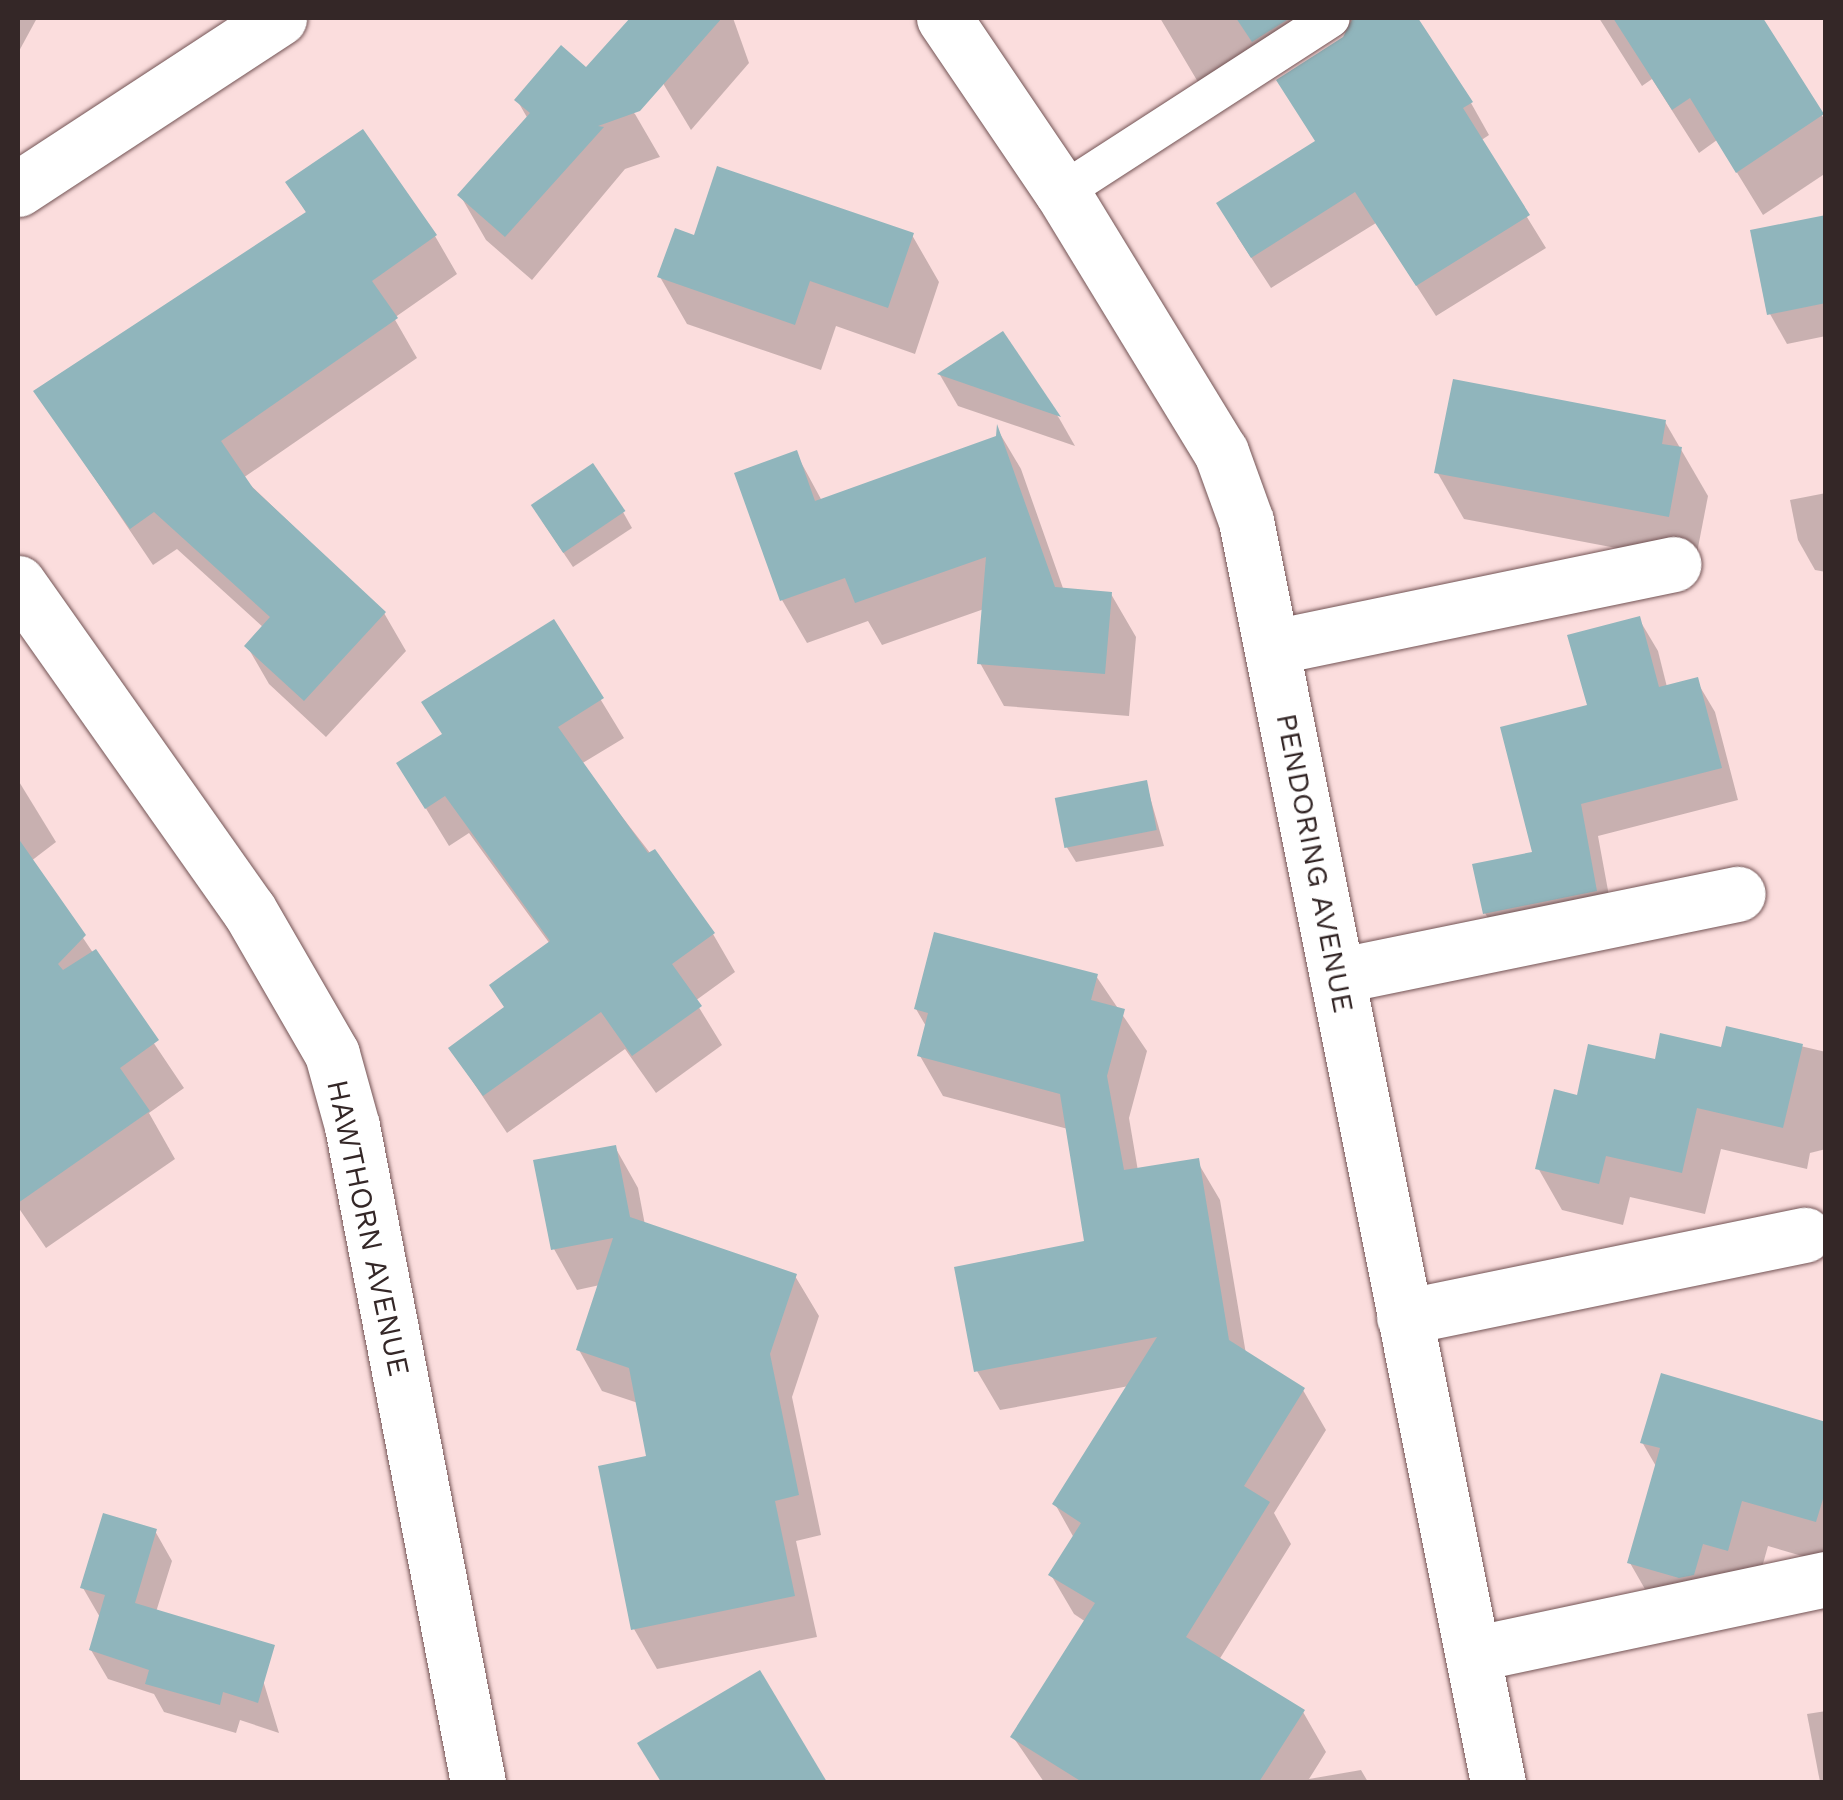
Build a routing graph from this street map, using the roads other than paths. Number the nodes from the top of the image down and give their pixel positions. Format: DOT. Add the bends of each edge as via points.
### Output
graph roads {
  1 [pos="279,18"];
  2 [pos="944,18"];
  3 [pos="1331,18"];
  4 [pos="18,190"];
  5 [pos="1062,192"];
  6 [pos="1674,564"];
  7 [pos="18,583"];
  8 [pos="1273,647"];
  9 [pos="1738,894"];
  10 [pos="1337,976"];
  11 [pos="1805,1234"];
  12 [pos="1404,1318"];
  13 [pos="1826,1579"];
  14 [pos="1473,1654"];
  15 [pos="478,1782"];
  16 [pos="1498,1782"];
  1 -- 4 [label="street"];
  2 -- 5 [label="street, PENDORING AVENUE"];
  3 -- 5 [label="lane"];
  5 -- 8 [label="street, PENDORING AVENUE" via="1221,452 1246,521"];
  6 -- 8 [label="street"];
  7 -- 15 [label="street, HAWTHORN AVENUE" via="248,910 332,1054 352,1126"];
  8 -- 10 [label="street, PENDORING AVENUE"];
  9 -- 10 [label="street"];
  10 -- 12 [label="street, PENDORING AVENUE"];
  11 -- 12 [label="street"];
  12 -- 14 [label="street, PENDORING AVENUE"];
  13 -- 14 [label="street"];
  14 -- 16 [label="street, PENDORING AVENUE"];
}
